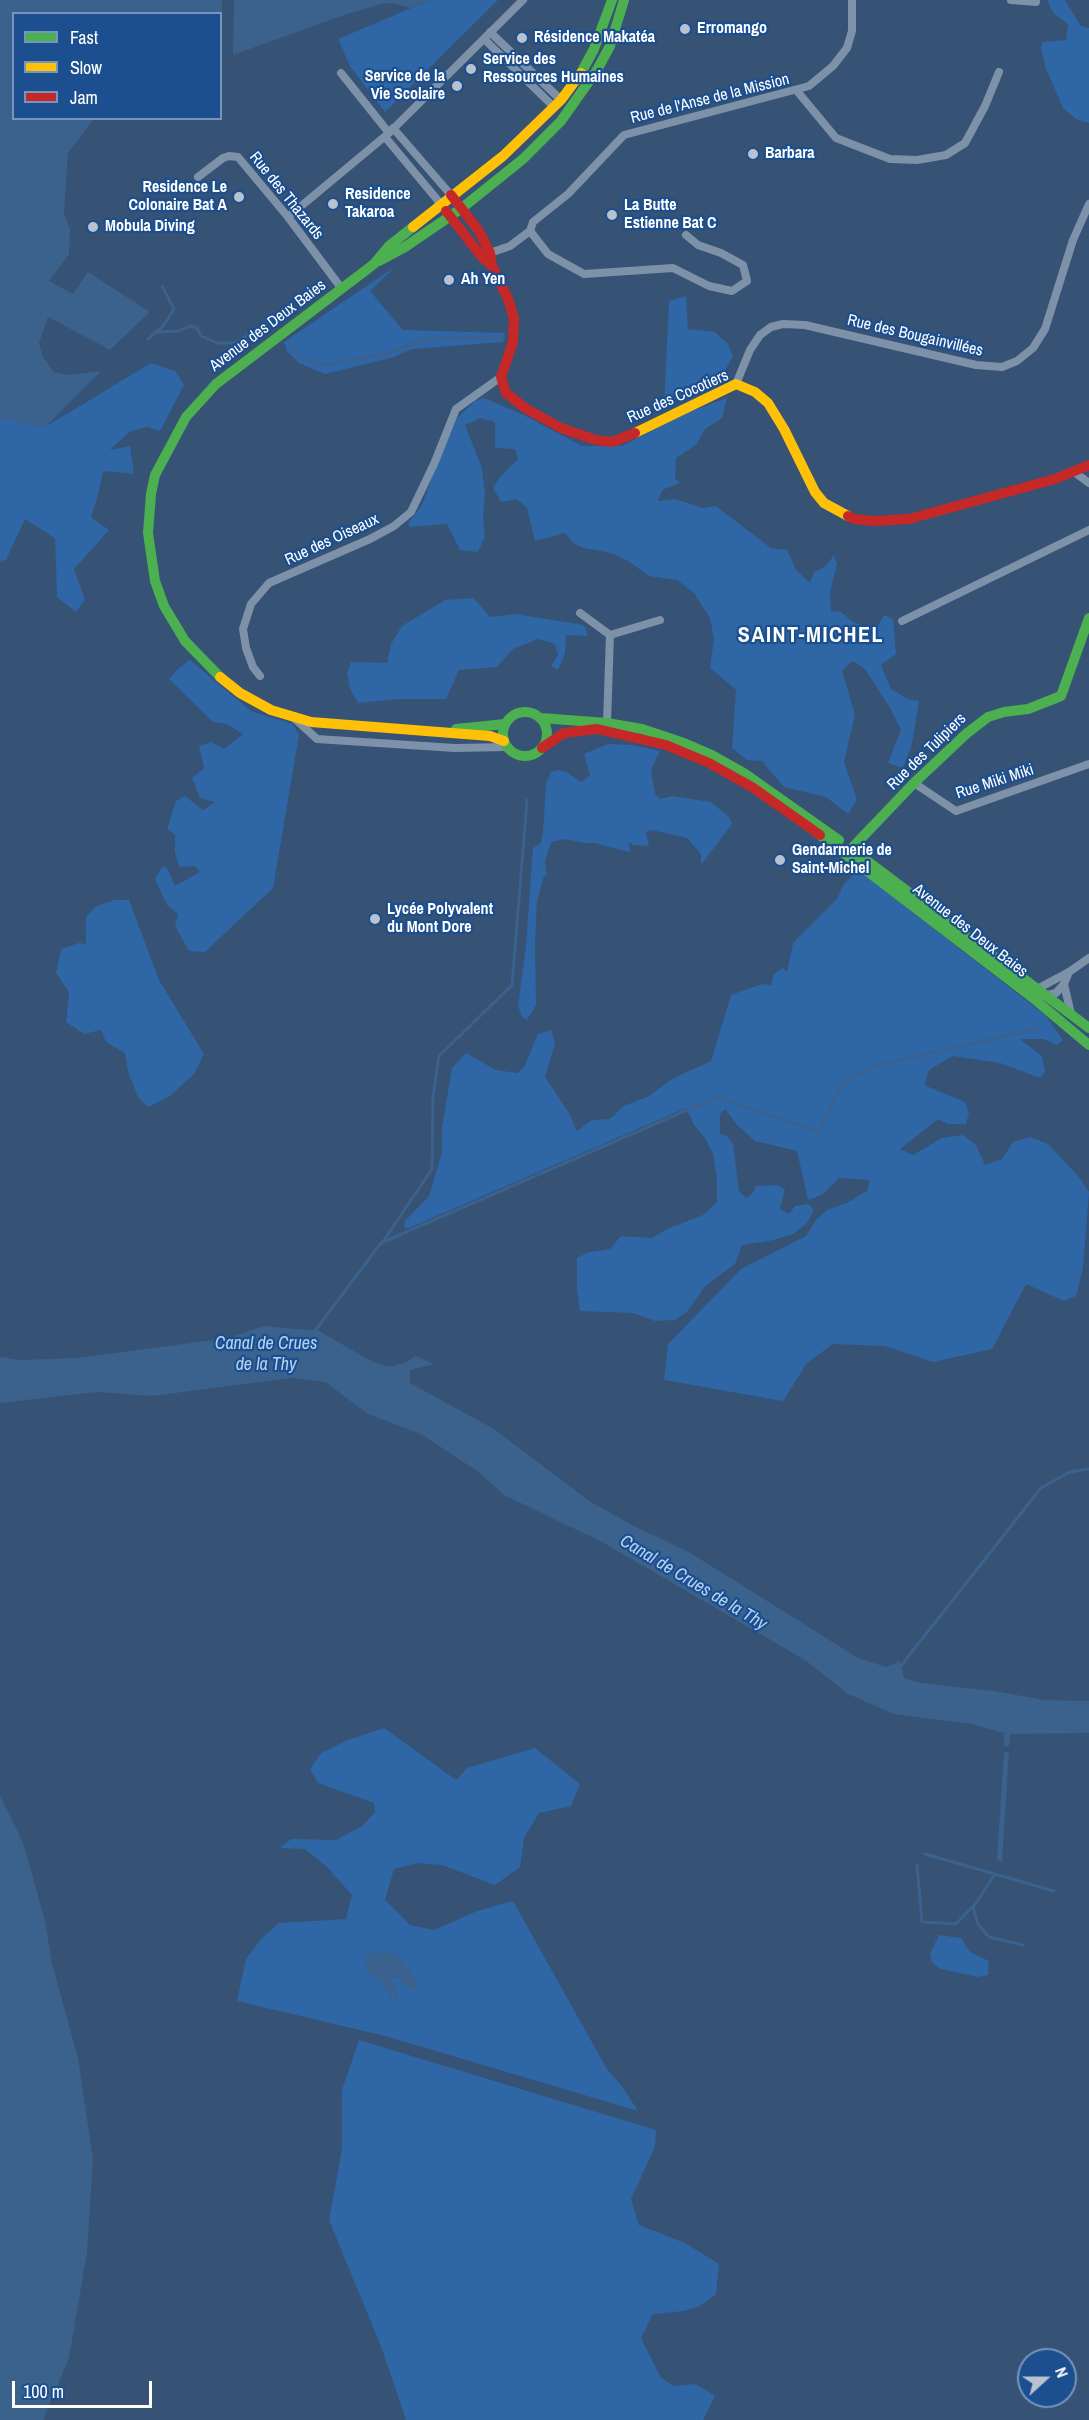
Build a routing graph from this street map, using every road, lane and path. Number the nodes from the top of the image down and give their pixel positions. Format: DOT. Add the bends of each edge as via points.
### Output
graph roads {
  1 [pos="523,0"];
  2 [pos="612,0"];
  3 [pos="624,0"];
  4 [pos="852,0"];
  5 [pos="1011,0"];
  6 [pos="1036,2"];
  7 [pos="490,32"];
  8 [pos="484,39"];
  9 [pos="999,72"];
  10 [pos="341,73"];
  11 [pos="797,90"];
  12 [pos="557,104"];
  13 [pos="389,133"];
  14 [pos="198,177"];
  15 [pos="451,195"];
  16 [pos="440,203"];
  17 [pos="1089,204"];
  18 [pos="462,208"];
  19 [pos="450,216"];
  20 [pos="288,217"];
  21 [pos="530,231"];
  22 [pos="686,235"];
  23 [pos="490,253"];
  24 [pos="374,264"];
  25 [pos="492,266"];
  26 [pos="342,289"];
  27 [pos="501,377"];
  28 [pos="736,384"];
  29 [pos="1089,465"];
  30 [pos="1073,471"];
  31 [pos="1089,483"];
  32 [pos="1089,531"];
  33 [pos="580,613"];
  34 [pos="1089,618"];
  35 [pos="660,620"];
  36 [pos="902,621"];
  37 [pos="610,635"];
  38 [pos="260,676"];
  39 [pos="293,717"];
  40 [pos="541,718"];
  41 [pos="607,723"];
  42 [pos="505,724"];
  43 [pos="386,729"];
  44 [pos="506,744"];
  45 [pos="542,748"];
  46 [pos="1089,764"];
  47 [pos="914,783"];
  48 [pos="849,851"];
  49 [pos="1089,958"];
  50 [pos="986,963"];
  51 [pos="1069,972"];
  52 [pos="1064,984"];
  53 [pos="1037,989"];
  54 [pos="1047,996"];
  55 [pos="1071,1014"];
  56 [pos="1089,1028"];
  57 [pos="1089,1045"];
  1 -- 7 [label="street"];
  2 -- 12 [label="main road, Avenue des Deux Baies" via="583,70"];
  3 -- 18 [label="main road, Avenue des Deux Baies" via="610,46 578,100 522,159"];
  4 -- 11 [label="street, Rue de l'Anse de la Mission" via="852,31 847,48 819,78"];
  5 -- 6 [label="street"];
  7 -- 8 [label="street"];
  7 -- 12 [label="street"];
  8 -- 12 [label="street"];
  8 -- 13 [label="street"];
  9 -- 11 [label="street" via="965,143 946,155 917,160 880,156 836,138"];
  10 -- 13 [label="street"];
  11 -- 21 [label="street, Rue de l'Anse de la Mission" via="624,135 568,194 533,222"];
  12 -- 15 [label="main road, Avenue des Deux Baies" via="503,156"];
  13 -- 15 [label="street"];
  13 -- 16 [label="street"];
  13 -- 20 [label="street"];
  14 -- 20 [label="street, Rue des Thazards" via="223,158 238,157"];
  15 -- 16 [label="main road, Avenue des Deux Baies"];
  15 -- 18 [label="main road"];
  16 -- 19 [label="main road"];
  16 -- 24 [label="main road, Avenue des Deux Baies" via="389,246"];
  17 -- 28 [label="street, Rue des Bougainvillées" via="1073,240 1045,329 1033,348 1017,361 1002,367 976,365 805,325 783,324 760,335"];
  18 -- 19 [label="main road, Avenue des Deux Baies"];
  18 -- 23 [label="main road"];
  19 -- 24 [label="main road, Avenue des Deux Baies" via="405,248"];
  19 -- 25 [label="main road"];
  20 -- 26 [label="street, Rue des Thazards"];
  21 -- 22 [label="street" via="548,254 584,274 673,268 709,286 732,291 747,281 743,265"];
  21 -- 23 [label="street, Rue de l'Anse de la Mission" via="510,246"];
  23 -- 25 [label="main road"];
  24 -- 26 [label="main road, Avenue des Deux Baies"];
  25 -- 27 [label="main road" via="514,319 512,349"];
  26 -- 39 [label="main road, Avenue des Deux Baies" via="239,364 186,417 155,475 148,514 155,581 164,606 185,641 211,670 240,693"];
  27 -- 28 [label="main road, Rue des Cocotiers" via="506,393 543,418 578,435 612,442"];
  27 -- 38 [label="street, Rue des Oiseaux" via="456,410 411,512 370,539 269,583 251,604 243,630 253,667"];
  28 -- 30 [label="main road, Rue des Cocotiers" via="768,403 824,503 854,519 909,519"];
  29 -- 30 [label="main road, Rue des Cocotiers"];
  30 -- 31 [label="street"];
  32 -- 36 [label="street"];
  33 -- 37 [label="street"];
  34 -- 47 [label="main road, Rue des Tulipiers" via="1061,696 1028,709 987,717"];
  35 -- 37 [label="street"];
  37 -- 41 [label="street"];
  39 -- 43 [label="main road, Avenue des Deux Baies"];
  39 -- 44 [label="street" via="317,739 455,748"];
  40 -- 41 [label="main road, Avenue des Deux Baies"];
  40 -- 42 [label="main road, Avenue des Deux Baies" via="522,712"];
  40 -- 45 [label="main road" via="547,736"];
  41 -- 48 [label="main road, Avenue des Deux Baies" via="661,735 712,755 790,804"];
  42 -- 43 [label="main road, Avenue des Deux Baies" via="443,730"];
  42 -- 44 [label="main road"];
  43 -- 44 [label="main road, Avenue des Deux Baies" via="490,736"];
  44 -- 45 [label="main road, Avenue des Deux Baies" via="512,752 524,756"];
  45 -- 48 [label="main road, Avenue des Deux Baies" via="564,733 586,729 666,745 709,763"];
  46 -- 47 [label="street, Rue Miki Miki" via="957,811"];
  47 -- 48 [label="main road, Rue des Tulipiers"];
  48 -- 50 [label="main road, Avenue des Deux Baies"];
  48 -- 53 [label="main road, Avenue des Deux Baies"];
  49 -- 51 [label="street"];
  50 -- 54 [label="street" via="997,966 1036,995"];
  50 -- 57 [label="main road, Avenue des Deux Baies"];
  51 -- 52 [label="street"];
  51 -- 53 [label="street"];
  52 -- 54 [label="street"];
  52 -- 55 [label="street"];
  53 -- 54 [label="main road, Avenue des Deux Baies"];
  54 -- 55 [label="main road, Avenue des Deux Baies"];
  55 -- 56 [label="main road, Avenue des Deux Baies"];
}
